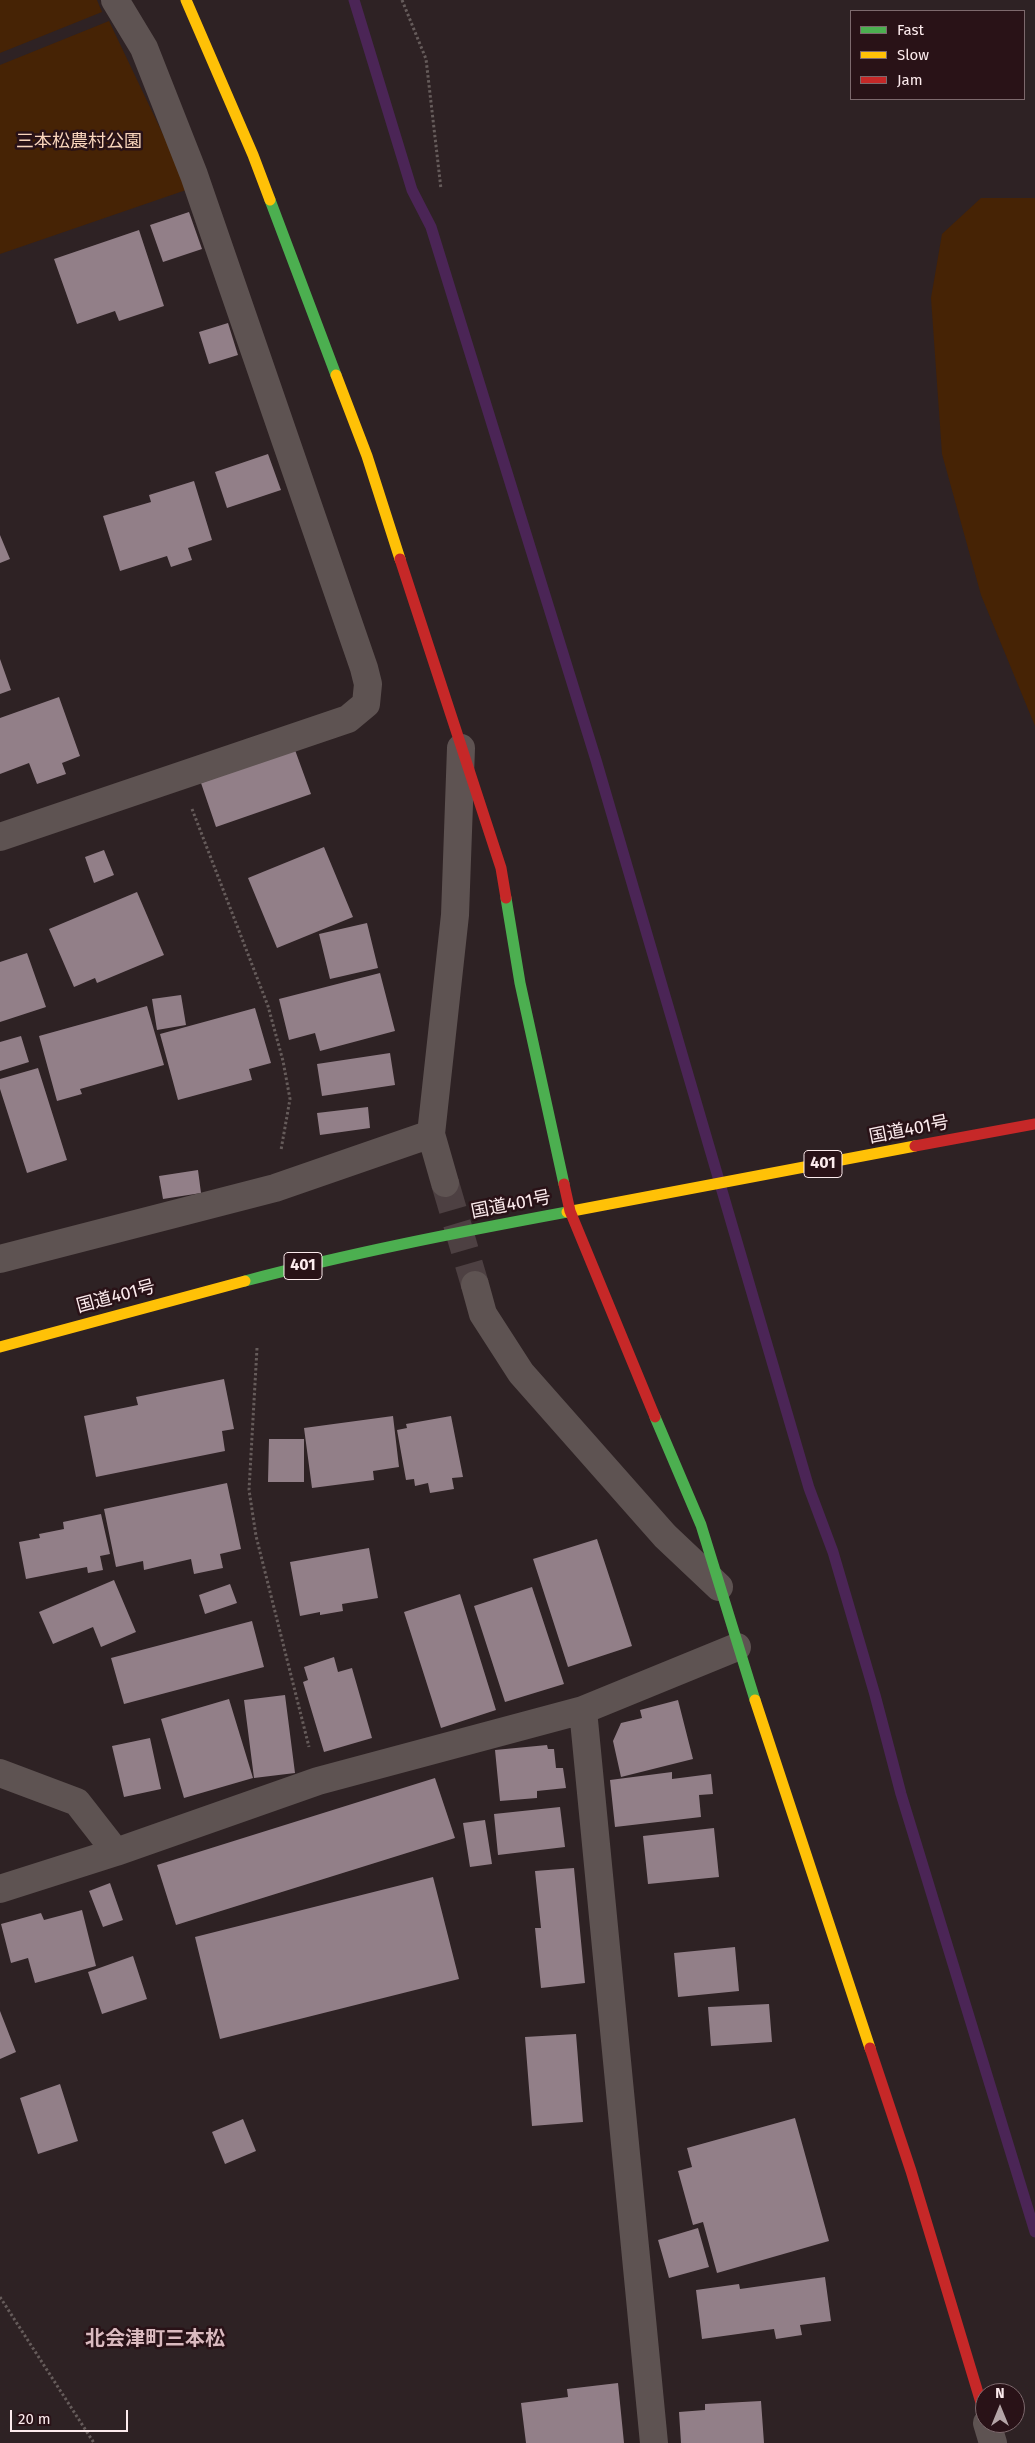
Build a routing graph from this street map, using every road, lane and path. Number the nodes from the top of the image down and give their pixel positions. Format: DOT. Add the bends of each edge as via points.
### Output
graph roads {
  1 [pos="115,0"];
  2 [pos="186,0"];
  3 [pos="402,0"];
  4 [pos="441,189"];
  5 [pos="461,740"];
  6 [pos="179,776"];
  7 [pos="0,837"];
  8 [pos="1035,1124"];
  9 [pos="431,1134"];
  10 [pos="445,1183"];
  11 [pos="275,1188"];
  12 [pos="570,1211"];
  13 [pos="0,1258"];
  14 [pos="475,1285"];
  15 [pos="0,1347"];
  16 [pos="257,1348"];
  17 [pos="719,1587"];
  18 [pos="737,1647"];
  19 [pos="583,1710"];
  20 [pos="0,1773"];
  21 [pos="318,1782"];
  22 [pos="116,1852"];
  23 [pos="0,1889"];
  24 [pos="0,2297"];
  25 [pos="975,2383"];
  26 [pos="94,2443"];
  27 [pos="654,2443"];
  1 -- 6 [label="street" via="144,48 194,175 368,684 366,704 348,719"];
  2 -- 5 [label="main road" via="253,155 367,456"];
  3 -- 4 [label="path" via="426,59"];
  5 -- 9 [label="street" via="455,915"];
  5 -- 12 [label="main road" via="501,868 520,983"];
  6 -- 7 [label="street"];
  6 -- 11 [label="path" via="268,1006 283,1061 290,1099"];
  8 -- 12 [label="main road, 国道401号 / 401"];
  9 -- 10 [label="street"];
  9 -- 11 [label="street"];
  11 -- 13 [label="street"];
  12 -- 15 [label="main road, 国道401号 / 401" via="306,1265"];
  12 -- 17 [label="main road" via="701,1525"];
  14 -- 17 [label="street" via="483,1314 521,1373 665,1536"];
  16 -- 21 [label="path" via="249,1490 256,1536"];
  17 -- 18 [label="main road"];
  18 -- 19 [label="street"];
  18 -- 25 [label="main road" via="911,2171"];
  19 -- 21 [label="street"];
  19 -- 27 [label="street"];
  20 -- 22 [label="street" via="77,1802"];
  21 -- 22 [label="street"];
  22 -- 23 [label="street"];
  24 -- 26 [label="path"];
}
